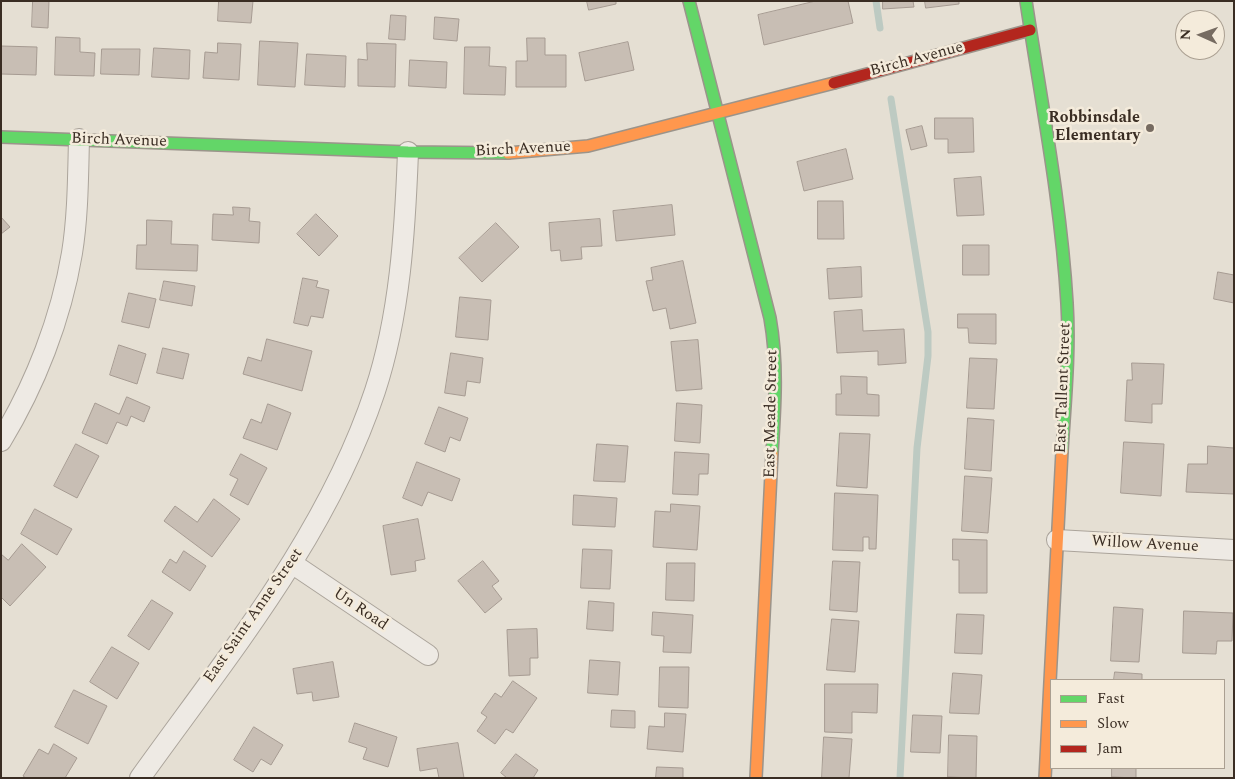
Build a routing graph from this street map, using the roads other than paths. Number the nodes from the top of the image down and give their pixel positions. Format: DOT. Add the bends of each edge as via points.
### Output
graph roads {
  1 [pos="689,1"];
  2 [pos="1026,1"];
  3 [pos="1030,30"];
  4 [pos="718,114"];
  5 [pos="1,137"];
  6 [pos="79,139"];
  7 [pos="408,152"];
  8 [pos="1,441"];
  9 [pos="1057,540"];
  10 [pos="1234,550"];
  11 [pos="293,564"];
  12 [pos="428,655"];
  13 [pos="140,778"];
  14 [pos="756,778"];
  15 [pos="1045,778"];
  1 -- 4 [label="street, East Meade Street"];
  2 -- 3 [label="street, East Tallent Street"];
  3 -- 4 [label="street, Birch Avenue"];
  3 -- 9 [label="street, East Tallent Street" via="1063,248 1067,305 1067,364"];
  4 -- 7 [label="street, Birch Avenue" via="588,146 549,151 496,154"];
  4 -- 14 [label="street, East Meade Street" via="775,348 776,383"];
  5 -- 6 [label="street, Birch Avenue"];
  6 -- 7 [label="street, Birch Avenue"];
  6 -- 8 [label="street" via="72,253 61,304 39,366"];
  7 -- 11 [label="street, East Saint Anne Street" via="406,226 394,313 375,389 344,469"];
  9 -- 10 [label="street, Willow Avenue"];
  9 -- 15 [label="street, East Tallent Street"];
  11 -- 12 [label="street, Un Road"];
  11 -- 13 [label="street, East Saint Anne Street"];
}
